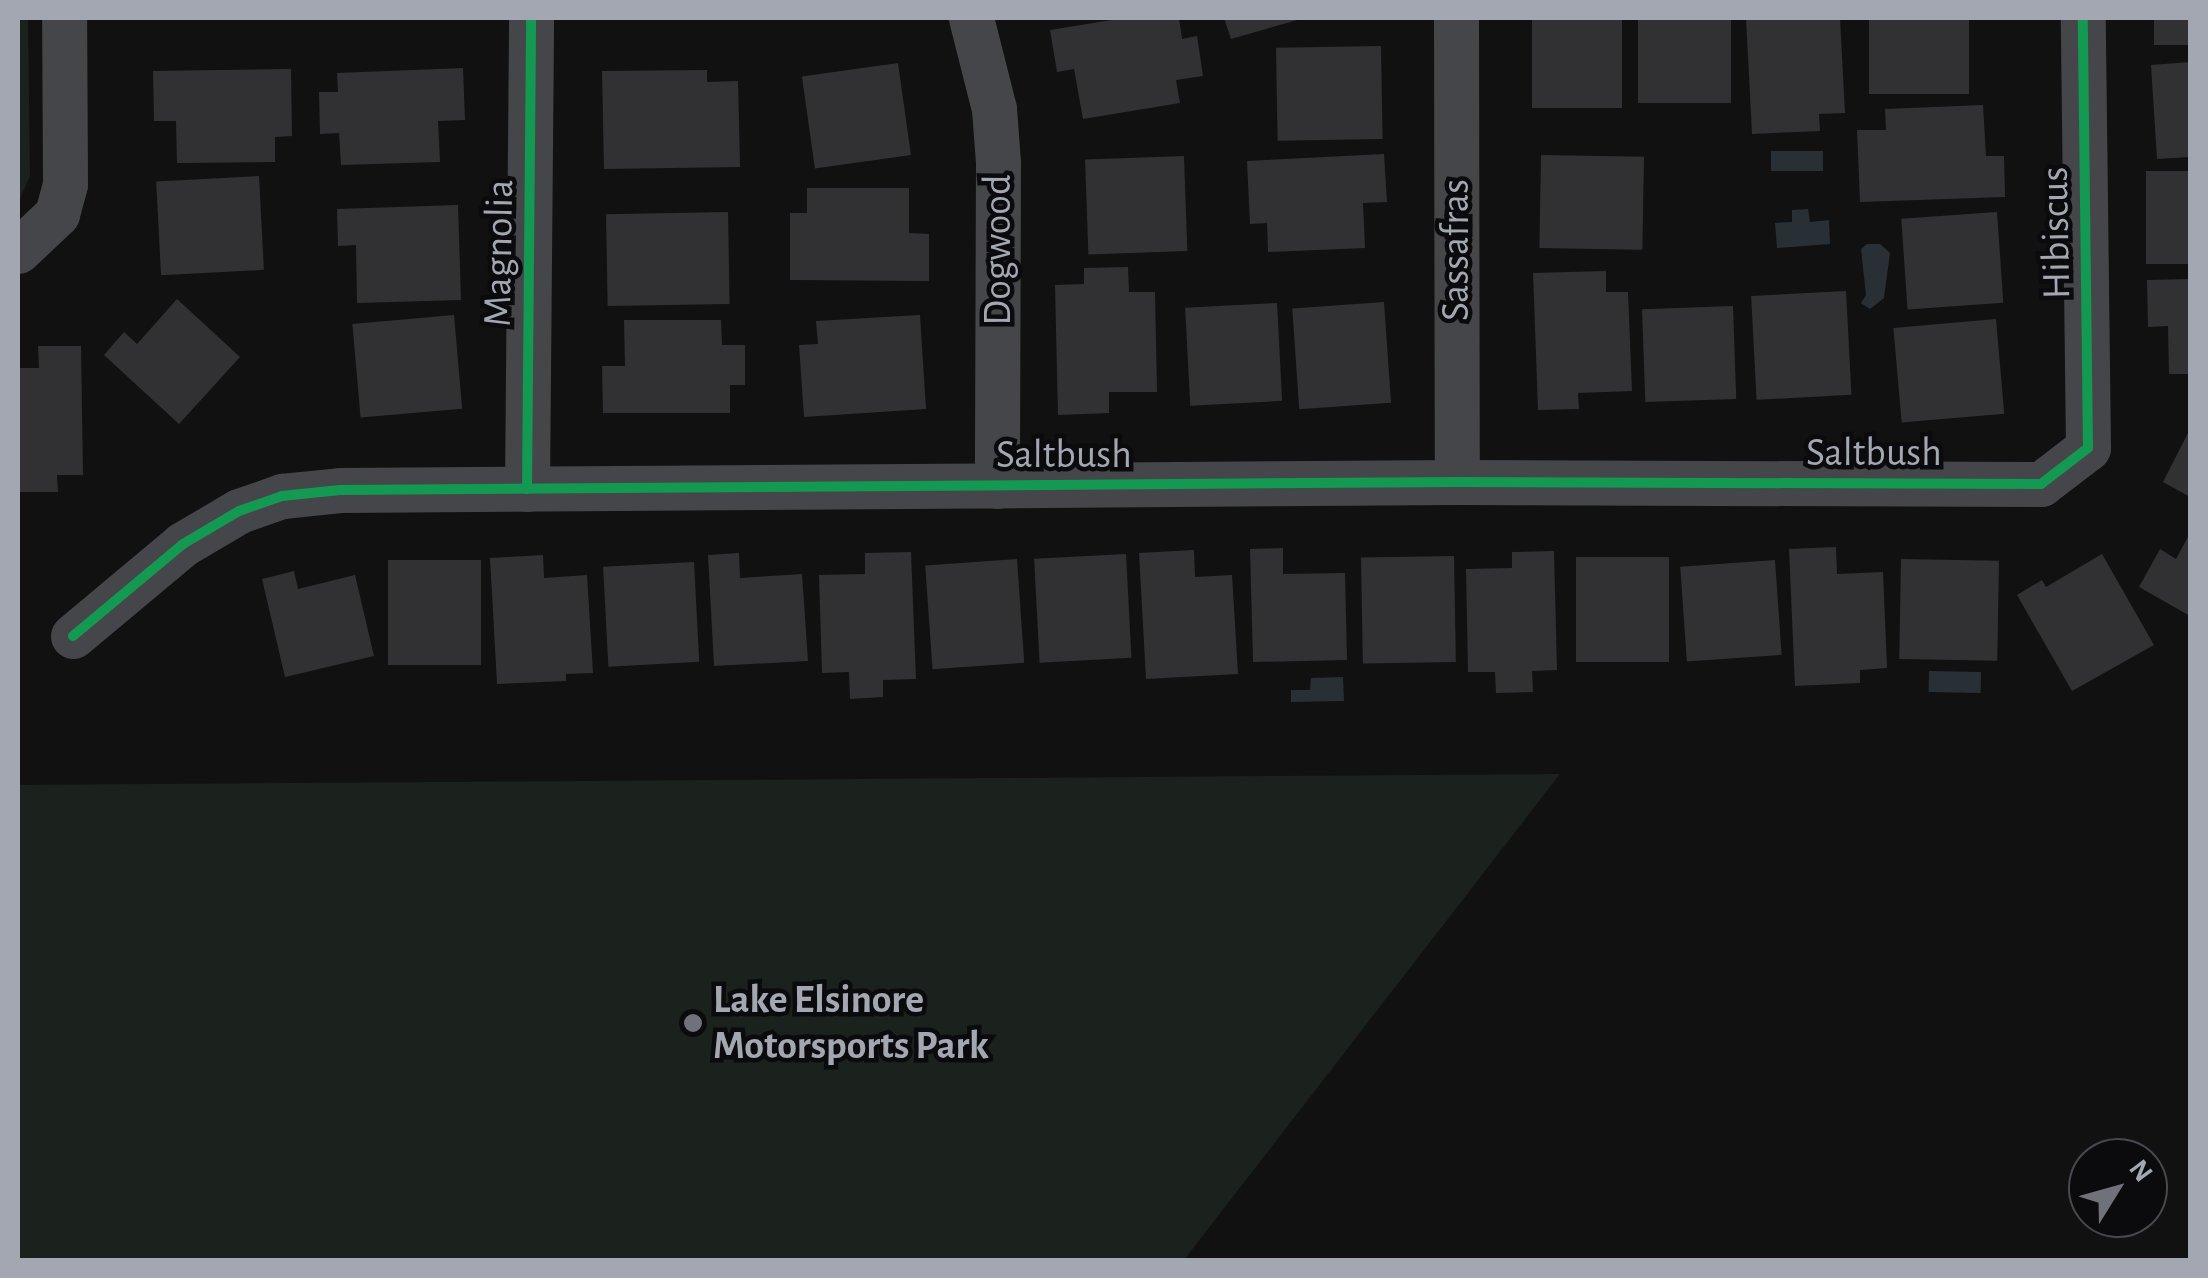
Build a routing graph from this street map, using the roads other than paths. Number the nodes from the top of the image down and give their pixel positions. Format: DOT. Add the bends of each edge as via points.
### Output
graph roads {
  1 [pos="64,18"];
  2 [pos="532,18"];
  3 [pos="970,18"];
  4 [pos="1456,18"];
  5 [pos="2083,18"];
  6 [pos="18,251"];
  7 [pos="2088,448"];
  8 [pos="1457,482"];
  9 [pos="997,486"];
  10 [pos="527,489"];
  11 [pos="73,636"];
  1 -- 6 [label="street" via="65,184 56,214"];
  2 -- 10 [label="street, Magnolia"];
  3 -- 9 [label="street, Dogwood" via="994,109 998,162"];
  4 -- 8 [label="street, Sassafras"];
  5 -- 7 [label="street, Hibiscus"];
  7 -- 8 [label="street, Saltbush" via="2041,484"];
  8 -- 9 [label="street, Saltbush"];
  9 -- 10 [label="street, Saltbush"];
  10 -- 11 [label="street, Saltbush" via="282,496 239,511 183,544"];
}
